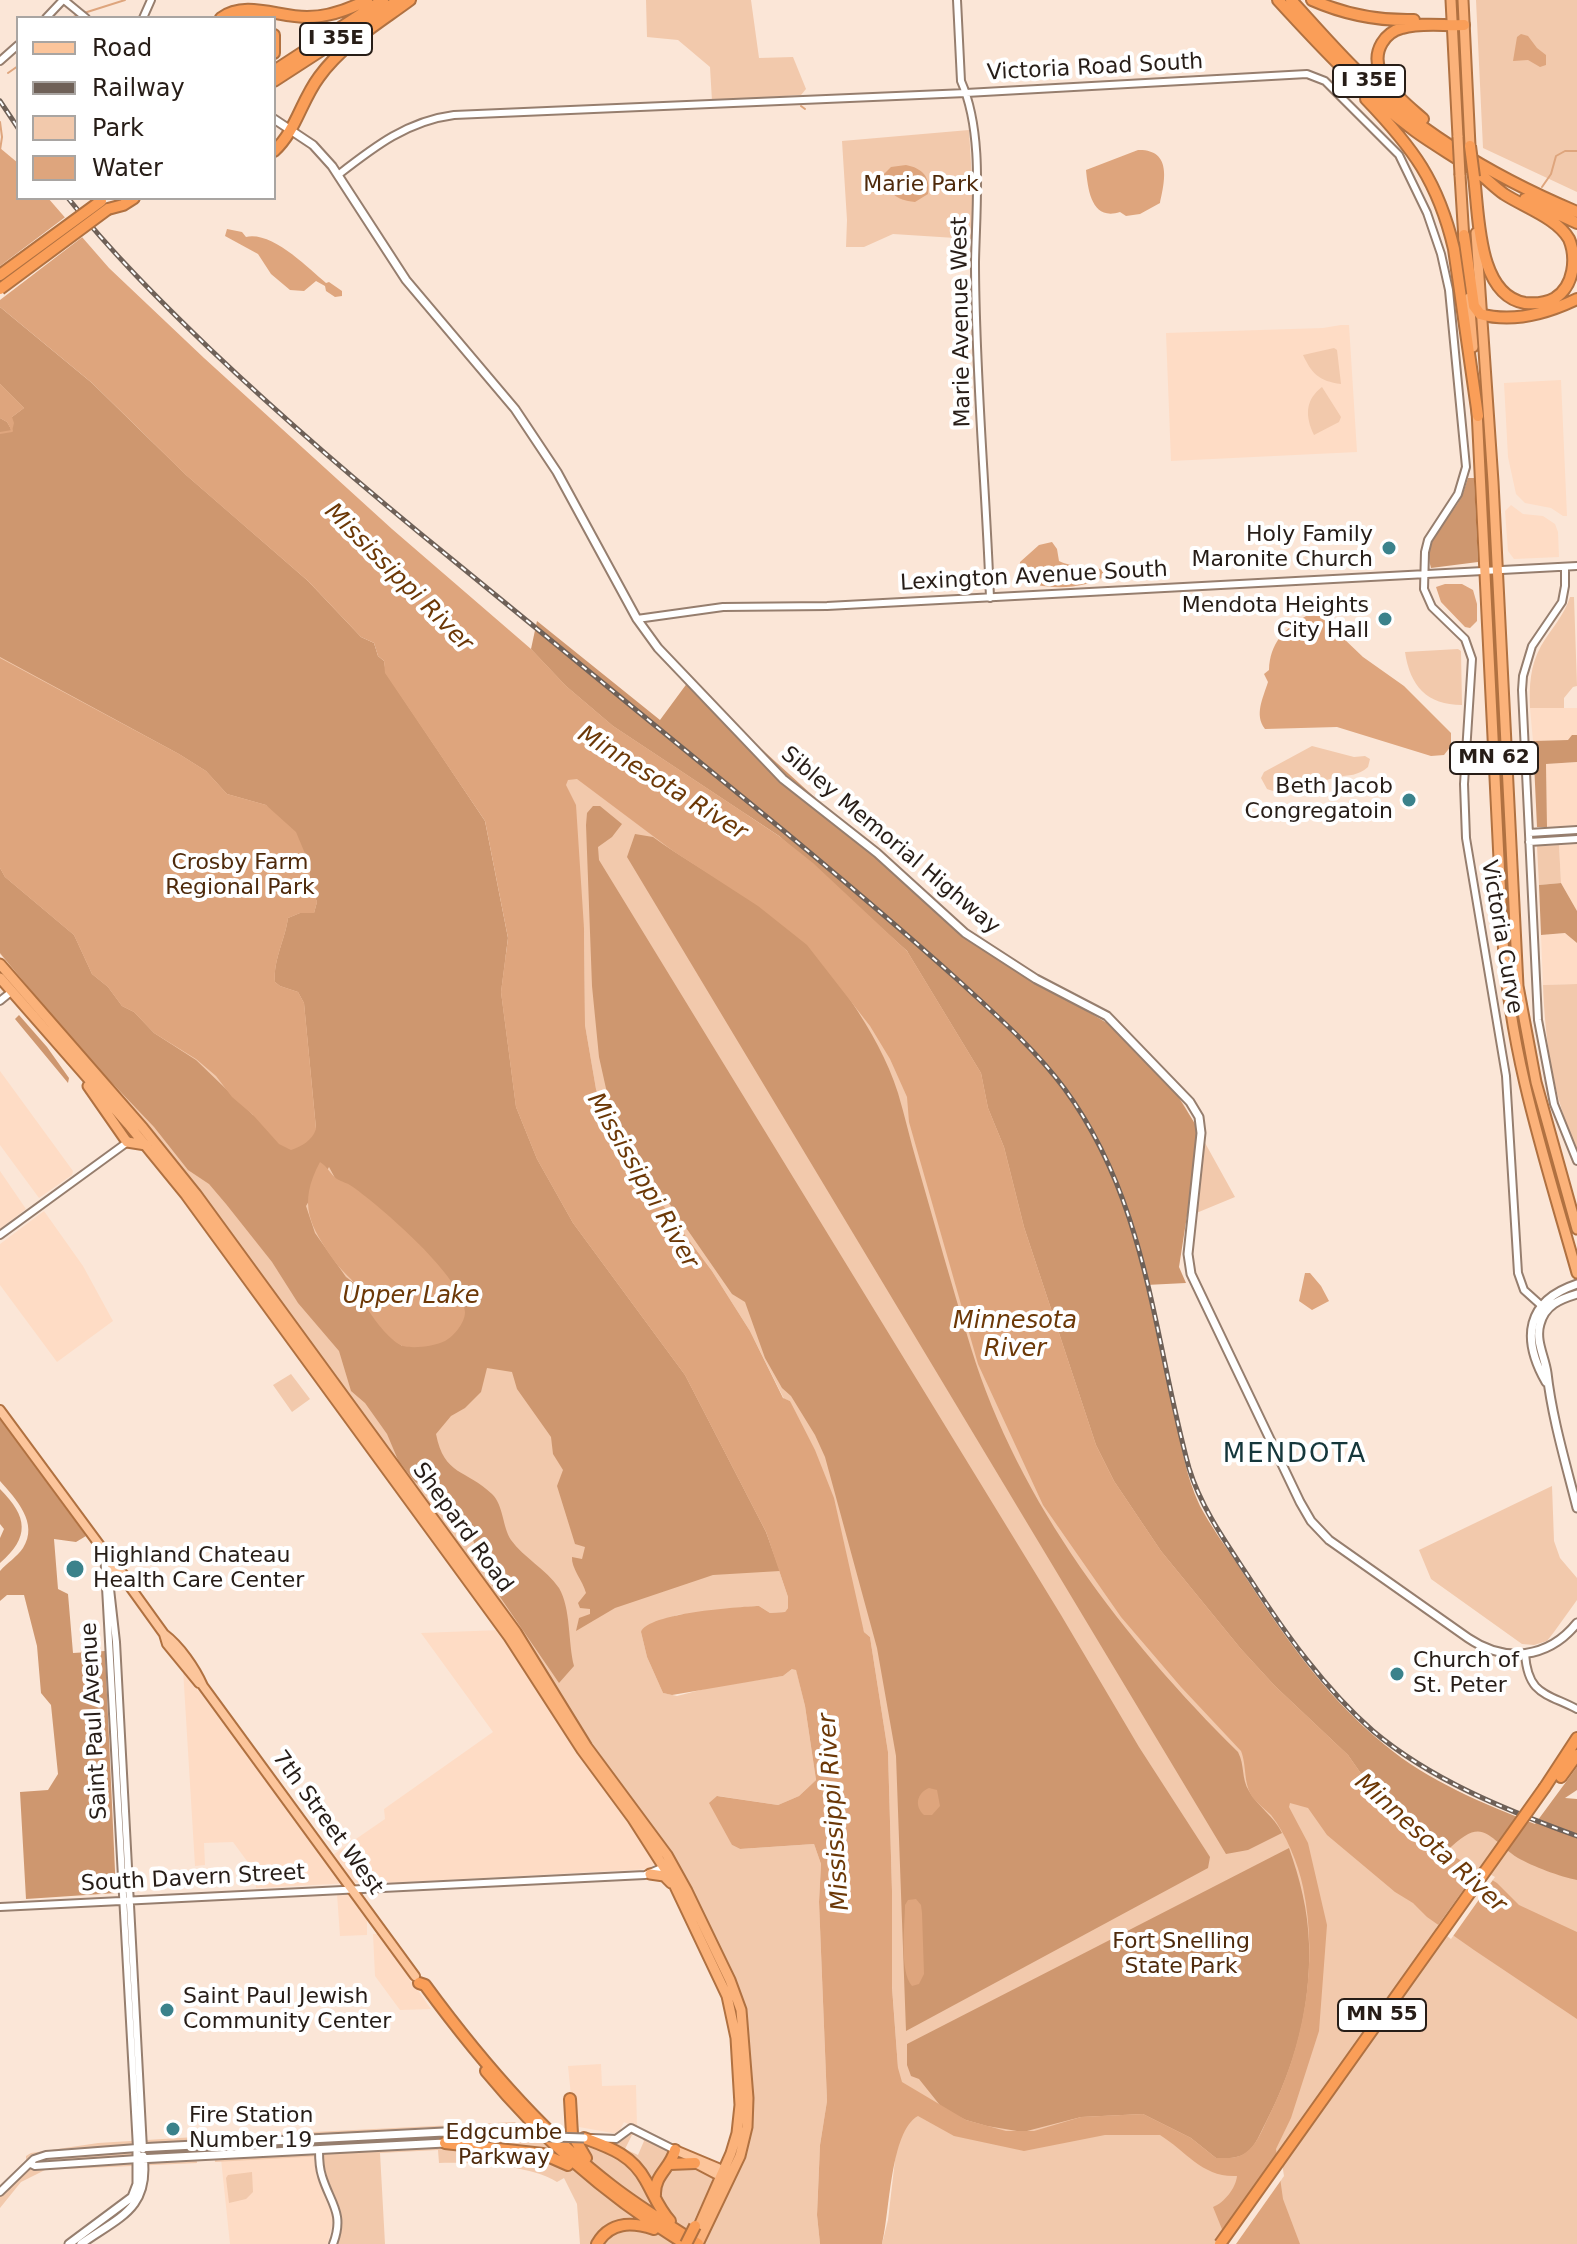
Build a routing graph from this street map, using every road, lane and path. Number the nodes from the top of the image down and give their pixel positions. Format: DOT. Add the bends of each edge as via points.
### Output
graph roads {
  1 [pos="63,0"];
  2 [pos="367,0"];
  3 [pos="383,0"];
  4 [pos="399,0"];
  5 [pos="410,0"];
  6 [pos="957,0"];
  7 [pos="1278,0"];
  8 [pos="1291,0"];
  9 [pos="1312,0"];
  10 [pos="1451,0"];
  11 [pos="1463,0"];
  12 [pos="48,16"];
  13 [pos="83,16"];
  14 [pos="224,16"];
  15 [pos="1452,22"];
  16 [pos="1464,22"];
  17 [pos="1314,40"];
  18 [pos="16,47"];
  19 [pos="0,61"];
  20 [pos="276,70"];
  21 [pos="276,80"];
  22 [pos="966,93"];
  23 [pos="276,120"];
  24 [pos="292,129"];
  25 [pos="1470,146"];
  26 [pos="276,149"];
  27 [pos="1458,149"];
  28 [pos="338,175"];
  29 [pos="1473,176"];
  30 [pos="1488,180"];
  31 [pos="131,200"];
  32 [pos="105,203"];
  33 [pos="1577,212"];
  34 [pos="1577,223"];
  35 [pos="1464,235"];
  36 [pos="0,275"];
  37 [pos="0,289"];
  38 [pos="1577,299"];
  39 [pos="1483,316"];
  40 [pos="1478,416"];
  41 [pos="1577,566"];
  42 [pos="1565,567"];
  43 [pos="1497,570"];
  44 [pos="1485,571"];
  45 [pos="1424,574"];
  46 [pos="990,598"];
  47 [pos="637,619"];
  48 [pos="1577,830"];
  49 [pos="1529,833"];
  50 [pos="1577,839"];
  51 [pos="1529,842"];
  52 [pos="0,964"];
  53 [pos="0,978"];
  54 [pos="11,992"];
  55 [pos="0,1001"];
  56 [pos="47,1020"];
  57 [pos="73,1063"];
  58 [pos="121,1103"];
  59 [pos="137,1135"];
  60 [pos="127,1142"];
  61 [pos="146,1145"];
  62 [pos="163,1153"];
  63 [pos="1577,1161"];
  64 [pos="1577,1229"];
  65 [pos="0,1235"];
  66 [pos="1577,1273"];
  67 [pos="1577,1284"];
  68 [pos="1577,1294"];
  69 [pos="1543,1308"];
  70 [pos="0,1410"];
  71 [pos="375,1439"];
  72 [pos="386,1469"];
  73 [pos="406,1482"];
  74 [pos="1577,1508"];
  75 [pos="106,1555"];
  76 [pos="1577,1623"];
  77 [pos="1525,1654"];
  78 [pos="1577,1709"];
  79 [pos="1577,1738"];
  80 [pos="1577,1755"];
  81 [pos="1548,1789"];
  82 [pos="653,1849"];
  83 [pos="668,1864"];
  84 [pos="647,1874"];
  85 [pos="351,1889"];
  86 [pos="679,1892"];
  87 [pos="127,1901"];
  88 [pos="0,1907"];
  89 [pos="417,1979"];
  90 [pos="570,2099"];
  91 [pos="445,2138"];
  92 [pos="584,2138"];
  93 [pos="140,2149"];
  94 [pos="319,2150"];
  95 [pos="675,2150"];
  96 [pos="141,2159"];
  97 [pos="695,2163"];
  98 [pos="31,2164"];
  99 [pos="670,2164"];
  100 [pos="593,2175"];
  101 [pos="725,2176"];
  102 [pos="0,2192"];
  103 [pos="656,2201"];
  104 [pos="699,2226"];
  105 [pos="684,2241"];
  106 [pos="69,2244"];
  107 [pos="81,2244"];
  108 [pos="333,2244"];
  109 [pos="597,2244"];
  110 [pos="698,2244"];
  111 [pos="1220,2244"];
  112 [pos="1228,2244"];
  1 -- 12 [label="street"];
  1 -- 13 [label="street"];
  2 -- 14 [label="highway" via="321,16 238,8"];
  3 -- 20 [label="highway, I 35E"];
  4 -- 21 [label="highway, I 35E"];
  5 -- 24 [label="highway" via="328,66"];
  6 -- 22 [label="street, Marie Avenue West"];
  7 -- 17 [label="highway, I 35E"];
  8 -- 27 [label="highway, I 35E" via="1355,70"];
  9 -- 15 [label="highway" via="1382,20"];
  10 -- 15 [label="highway, MN 62"];
  11 -- 16 [label="highway"];
  15 -- 16 [label="highway"];
  15 -- 27 [label="highway" via="1397,30 1382,42 1377,60 1393,91"];
  15 -- 35 [label="highway, MN 62, bridge"];
  16 -- 25 [label="highway"];
  17 -- 30 [label="highway, I 35E" via="1382,106"];
  17 -- 40 [label="highway" via="1404,139 1437,195 1454,249"];
  18 -- 19 [label="street"];
  22 -- 28 [label="street, Victoria Road South" via="437,118 393,134"];
  22 -- 45 [label="street, Victoria Road South" via="1307,74 1325,81 1371,125 1399,155 1427,213 1441,254 1453,325 1466,467 1458,494 1428,540"];
  22 -- 46 [label="street, Marie Avenue West" via="976,167 975,261"];
  23 -- 24 [label="main road, Sibley Memorial Highway"];
  24 -- 26 [label="highway"];
  24 -- 28 [label="main road, Sibley Memorial Highway"];
  25 -- 29 [label="highway, bridge"];
  27 -- 33 [label="highway, I 35E" via="1515,185"];
  28 -- 47 [label="main road, Sibley Memorial Highway" via="413,290 480,366 544,451"];
  29 -- 30 [label="highway" via="1485,257 1495,283 1519,302 1556,297 1575,266 1570,239"];
  29 -- 39 [label="highway, MN 62"];
  30 -- 34 [label="highway, I 35E"];
  31 -- 32 [label="highway" via="123,205"];
  32 -- 36 [label="highway, bridge"];
  32 -- 37 [label="highway, bridge"];
  35 -- 39 [label="highway" via="1474,306"];
  35 -- 40 [label="highway, MN 62"];
  38 -- 39 [label="highway" via="1545,313"];
  39 -- 43 [label="highway, MN 62"];
  40 -- 44 [label="highway, MN 62"];
  41 -- 42 [label="street, Lexington Avenue South"];
  42 -- 43 [label="street, Lexington Avenue South"];
  42 -- 49 [label="street" via="1562,602 1532,646 1523,676"];
  43 -- 44 [label="street, Lexington Avenue South"];
  43 -- 64 [label="highway, MN 62" via="1518,986 1536,1082"];
  44 -- 45 [label="street, Lexington Avenue South"];
  44 -- 66 [label="highway, MN 62" via="1508,1001 1524,1086"];
  45 -- 46 [label="street, Lexington Avenue South"];
  45 -- 69 [label="street, Victoria Curve" via="1430,603 1465,639 1472,659 1466,838 1506,1076 1518,1273 1524,1290"];
  46 -- 47 [label="street, Lexington Avenue South" via="735,606"];
  47 -- 77 [label="main road, Sibley Memorial Highway" via="658,648 783,779 878,854 965,933 1107,1016 1190,1102 1201,1133 1190,1269 1305,1512 1335,1545 1468,1638 1494,1652"];
  48 -- 49 [label="street"];
  49 -- 51 [label="street"];
  50 -- 51 [label="street"];
  51 -- 63 [label="street" via="1541,1039 1554,1104"];
  52 -- 56 [label="highway, Shepard Road"];
  53 -- 54 [label="highway, Shepard Road"];
  54 -- 55 [label="street"];
  54 -- 56 [label="highway"];
  54 -- 57 [label="highway, Shepard Road"];
  56 -- 58 [label="highway, Shepard Road"];
  57 -- 59 [label="highway, Shepard Road"];
  57 -- 60 [label="highway"];
  58 -- 59 [label="highway"];
  58 -- 62 [label="highway, Shepard Road"];
  59 -- 60 [label="street"];
  59 -- 61 [label="highway, Shepard Road"];
  59 -- 62 [label="highway"];
  60 -- 61 [label="highway"];
  60 -- 65 [label="street"];
  61 -- 72 [label="highway, Shepard Road"];
  62 -- 71 [label="highway, Shepard Road"];
  67 -- 69 [label="main road" via="1556,1292"];
  68 -- 69 [label="main road"];
  69 -- 74 [label="main road" via="1538,1332"];
  70 -- 75 [label="main road, 7th Street West"];
  71 -- 72 [label="highway" via="389,1462"];
  71 -- 73 [label="highway, Shepard Road"];
  72 -- 73 [label="highway"];
  72 -- 82 [label="highway, Shepard Road" via="509,1637"];
  73 -- 83 [label="highway, Shepard Road" via="507,1619"];
  75 -- 85 [label="main road, 7th Street West"];
  75 -- 87 [label="street, Saint Paul Avenue"];
  76 -- 77 [label="main road" via="1552,1645"];
  77 -- 78 [label="street" via="1533,1685"];
  79 -- 81 [label="highway, MN 55"];
  80 -- 81 [label="highway, MN 55"];
  81 -- 111 [label="highway, MN 55, bridge"];
  81 -- 112 [label="highway, MN 55"];
  82 -- 83 [label="highway, Shepard Road"];
  82 -- 84 [label="highway" via="656,1863"];
  83 -- 84 [label="street, South Davern Street"];
  83 -- 86 [label="highway, Shepard Road"];
  83 -- 101 [label="highway, Shepard Road" via="730,1980 743,2024 749,2113 745,2141"];
  84 -- 85 [label="street, South Davern Street"];
  84 -- 86 [label="highway" via="664,1876"];
  85 -- 87 [label="street, South Davern Street"];
  85 -- 89 [label="main road, 7th Street West"];
  86 -- 101 [label="highway, Shepard Road" via="727,1996 735,2026 740,2113"];
  87 -- 88 [label="street, South Davern Street"];
  87 -- 93 [label="street, Saint Paul Avenue"];
  89 -- 100 [label="highway"];
  90 -- 100 [label="highway" via="572,2134"];
  91 -- 92 [label="main road, bridge"];
  91 -- 93 [label="main road"];
  91 -- 94 [label="main road"];
  91 -- 100 [label="highway" via="543,2154"];
  92 -- 95 [label="street" via="616,2139 631,2128"];
  92 -- 103 [label="highway" via="627,2156"];
  93 -- 96 [label="main road, Saint Paul Avenue"];
  93 -- 98 [label="street" via="58,2152"];
  94 -- 96 [label="main road"];
  94 -- 108 [label="street" via="322,2176 337,2209"];
  95 -- 97 [label="street"];
  95 -- 99 [label="highway"];
  95 -- 101 [label="main road"];
  96 -- 98 [label="street"];
  96 -- 106 [label="main road, Saint Paul Avenue" via="132,2197"];
  96 -- 107 [label="main road, Saint Paul Avenue" via="144,2185 133,2206"];
  97 -- 99 [label="highway"];
  97 -- 101 [label="main road"];
  98 -- 102 [label="street"];
  99 -- 103 [label="highway" via="656,2181"];
  100 -- 105 [label="highway"];
  101 -- 104 [label="highway"];
  103 -- 105 [label="highway"];
  104 -- 105 [label="highway, bridge"];
  104 -- 110 [label="highway"];
  105 -- 109 [label="highway" via="630,2224 608,2230"];
  105 -- 110 [label="highway"];
}
